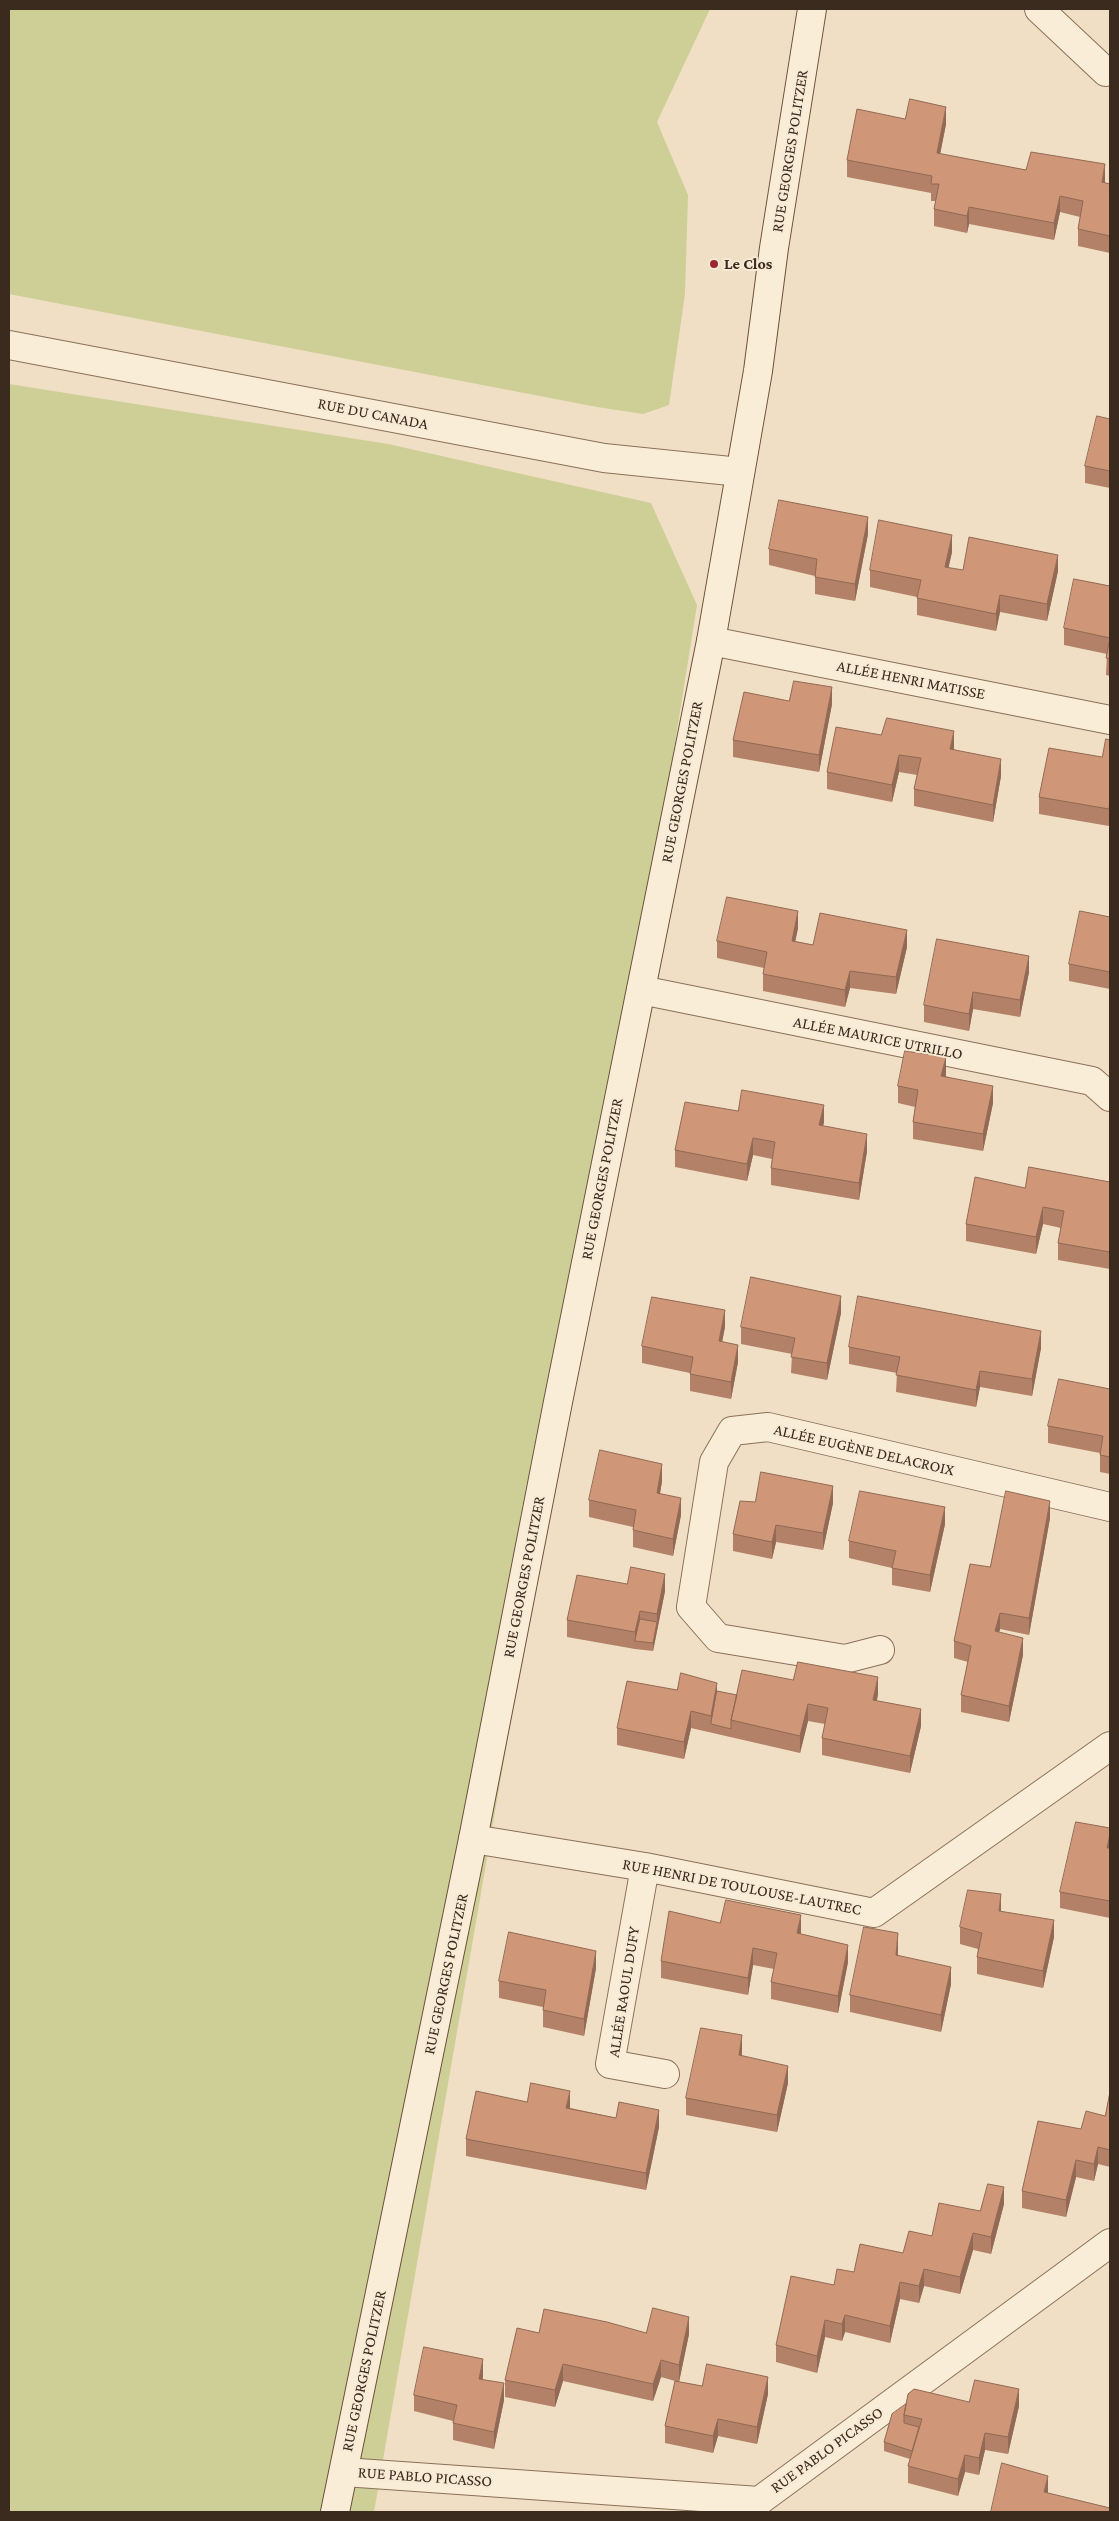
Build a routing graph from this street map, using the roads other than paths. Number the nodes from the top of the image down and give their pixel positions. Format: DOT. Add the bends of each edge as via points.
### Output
graph roads {
  1 [pos="812,9"];
  2 [pos="1038,9"];
  3 [pos="1106,72"];
  4 [pos="9,345"];
  5 [pos="740,472"];
  6 [pos="711,640"];
  7 [pos="1110,720"];
  8 [pos="641,990"];
  9 [pos="1110,1097"];
  10 [pos="1110,1507"];
  11 [pos="880,1650"];
  12 [pos="1110,1746"];
  13 [pos="473,1839"];
  14 [pos="645,1867"];
  15 [pos="666,2074"];
  16 [pos="1110,2243"];
  17 [pos="344,2472"];
  18 [pos="758,2506"];
  19 [pos="335,2512"];
  1 -- 5 [label="street, RUE GEORGES POLITZER"];
  2 -- 3 [label="street"];
  4 -- 5 [label="street, RUE DU CANADA" via="604,458"];
  5 -- 6 [label="street, RUE GEORGES POLITZER"];
  6 -- 7 [label="street, ALLÉE HENRI MATISSE"];
  6 -- 8 [label="street, RUE GEORGES POLITZER"];
  8 -- 9 [label="street, ALLÉE MAURICE UTRILLO" via="1092,1081"];
  8 -- 13 [label="street, RUE GEORGES POLITZER"];
  10 -- 11 [label="street, ALLÉE EUGÈNE DELACROIX" via="768,1427 732,1431 714,1462 691,1607 718,1638 845,1659"];
  12 -- 14 [label="street, RUE HENRI DE TOULOUSE-LAUTREC" via="874,1913"];
  13 -- 14 [label="street, RUE HENRI DE TOULOUSE-LAUTREC"];
  13 -- 17 [label="street, RUE GEORGES POLITZER"];
  14 -- 15 [label="street, ALLÉE RAOUL DUFY" via="610,2064"];
  16 -- 18 [label="street, RUE PABLO PICASSO"];
  17 -- 18 [label="street, RUE PABLO PICASSO"];
  17 -- 19 [label="street, RUE GEORGES POLITZER"];
}
